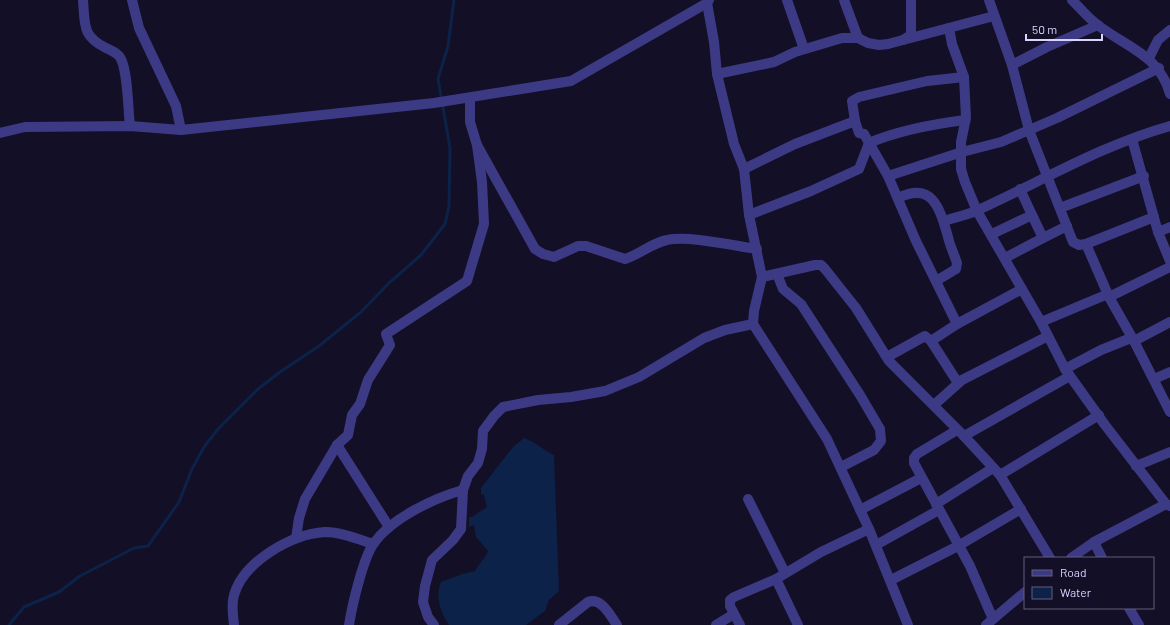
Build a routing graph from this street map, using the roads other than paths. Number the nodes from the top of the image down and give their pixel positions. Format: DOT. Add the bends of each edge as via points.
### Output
graph roads {
  1 [pos="83,0"];
  2 [pos="132,0"];
  3 [pos="787,0"];
  4 [pos="844,0"];
  5 [pos="912,0"];
  6 [pos="989,0"];
  7 [pos="1072,0"];
  8 [pos="708,1"];
  9 [pos="994,16"];
  10 [pos="1098,25"];
  11 [pos="949,28"];
  12 [pos="1170,30"];
  13 [pos="858,38"];
  14 [pos="902,41"];
  15 [pos="804,49"];
  16 [pos="1149,58"];
  17 [pos="1012,65"];
  18 [pos="1159,68"];
  19 [pos="717,74"];
  20 [pos="964,77"];
  21 [pos="1170,94"];
  22 [pos="470,98"];
  23 [pos="965,120"];
  24 [pos="855,121"];
  25 [pos="130,126"];
  26 [pos="1170,126"];
  27 [pos="181,130"];
  28 [pos="1029,130"];
  29 [pos="0,133"];
  30 [pos="1132,138"];
  31 [pos="869,143"];
  32 [pos="477,145"];
  33 [pos="962,152"];
  34 [pos="744,169"];
  35 [pos="888,176"];
  36 [pos="1047,176"];
  37 [pos="1144,176"];
  38 [pos="1020,189"];
  39 [pos="898,198"];
  40 [pos="1060,208"];
  41 [pos="977,211"];
  42 [pos="749,215"];
  43 [pos="1032,215"];
  44 [pos="1154,217"];
  45 [pos="944,221"];
  46 [pos="1067,226"];
  47 [pos="1170,227"];
  48 [pos="1158,232"];
  49 [pos="992,234"];
  50 [pos="1043,238"];
  51 [pos="1086,244"];
  52 [pos="757,248"];
  53 [pos="1005,258"];
  54 [pos="1170,261"];
  55 [pos="1170,267"];
  56 [pos="776,274"];
  57 [pos="762,277"];
  58 [pos="936,281"];
  59 [pos="1022,289"];
  60 [pos="1108,296"];
  61 [pos="1041,322"];
  62 [pos="1170,322"];
  63 [pos="753,324"];
  64 [pos="957,324"];
  65 [pos="1048,336"];
  66 [pos="1133,339"];
  67 [pos="930,340"];
  68 [pos="887,357"];
  69 [pos="1170,372"];
  70 [pos="1068,373"];
  71 [pos="1154,378"];
  72 [pos="958,382"];
  73 [pos="934,405"];
  74 [pos="1170,412"];
  75 [pos="1099,415"];
  76 [pos="961,433"];
  77 [pos="337,445"];
  78 [pos="1170,452"];
  79 [pos="1136,466"];
  80 [pos="841,467"];
  81 [pos="993,468"];
  82 [pos="1000,476"];
  83 [pos="921,478"];
  84 [pos="462,490"];
  85 [pos="748,499"];
  86 [pos="1168,505"];
  87 [pos="937,507"];
  88 [pos="1022,509"];
  89 [pos="860,510"];
  90 [pos="389,527"];
  91 [pos="869,529"];
  92 [pos="296,538"];
  93 [pos="1094,542"];
  94 [pos="373,544"];
  95 [pos="876,545"];
  96 [pos="958,546"];
  97 [pos="1049,557"];
  98 [pos="1072,557"];
  99 [pos="1102,557"];
  100 [pos="785,573"];
  101 [pos="776,579"];
  102 [pos="891,580"];
  103 [pos="1024,593"];
  104 [pos="1130,609"];
  105 [pos="734,614"];
  106 [pos="990,622"];
  107 [pos="234,625"];
  108 [pos="349,625"];
  109 [pos="434,625"];
  110 [pos="559,625"];
  111 [pos="617,625"];
  112 [pos="716,625"];
  113 [pos="740,625"];
  114 [pos="798,625"];
  115 [pos="908,625"];
  116 [pos="1139,625"];
  1 -- 25 [label="street" via="85,28 90,38 115,52 123,65"];
  2 -- 27 [label="street" via="139,28 176,106"];
  3 -- 15 [label="street"];
  4 -- 13 [label="street"];
  5 -- 14 [label="street" via="911,35"];
  6 -- 9 [label="street"];
  7 -- 10 [label="street"];
  8 -- 19 [label="street"];
  8 -- 22 [label="street" via="571,81"];
  9 -- 11 [label="street"];
  9 -- 17 [label="street"];
  10 -- 16 [label="street"];
  10 -- 17 [label="street"];
  11 -- 14 [label="street"];
  11 -- 20 [label="street"];
  12 -- 16 [label="street" via="1158,40"];
  13 -- 14 [label="street" via="879,46"];
  13 -- 15 [label="street" via="842,38"];
  15 -- 19 [label="street" via="774,62"];
  16 -- 18 [label="street"];
  17 -- 28 [label="street"];
  18 -- 21 [label="street"];
  18 -- 28 [label="street"];
  19 -- 34 [label="street" via="734,144"];
  20 -- 23 [label="street"];
  20 -- 24 [label="street" via="927,81 859,97 852,101"];
  22 -- 27 [label="street"];
  22 -- 32 [label="street" via="470,122"];
  23 -- 31 [label="street" via="918,128"];
  23 -- 33 [label="street"];
  24 -- 31 [label="street" via="859,133 864,134"];
  24 -- 34 [label="street" via="795,144"];
  25 -- 27 [label="street"];
  25 -- 29 [label="street" via="25,127"];
  26 -- 30 [label="street"];
  28 -- 33 [label="street" via="1001,142"];
  28 -- 36 [label="street"];
  30 -- 36 [label="street"];
  30 -- 37 [label="street"];
  31 -- 35 [label="street"];
  31 -- 42 [label="street" via="860,169"];
  32 -- 52 [label="street" via="526,234 536,249 543,254 558,256 578,246 586,246 625,259 668,239"];
  32 -- 77 [label="street" via="484,224 467,281 386,334 390,345 368,380 360,404 352,415 348,435"];
  33 -- 35 [label="street"];
  33 -- 41 [label="street" via="961,168"];
  34 -- 42 [label="street"];
  35 -- 39 [label="street"];
  36 -- 38 [label="street"];
  36 -- 40 [label="street"];
  37 -- 40 [label="street"];
  37 -- 44 [label="street"];
  38 -- 41 [label="street"];
  38 -- 43 [label="street"];
  39 -- 45 [label="street" via="908,193 919,192 926,195 936,203"];
  39 -- 58 [label="street"];
  40 -- 46 [label="street"];
  41 -- 45 [label="street"];
  41 -- 49 [label="street"];
  42 -- 52 [label="street"];
  43 -- 49 [label="street"];
  43 -- 50 [label="street"];
  44 -- 48 [label="street"];
  44 -- 51 [label="street"];
  45 -- 58 [label="street" via="957,263 956,269"];
  46 -- 50 [label="street"];
  46 -- 51 [label="street" via="1073,242 1079,245"];
  47 -- 48 [label="street"];
  48 -- 54 [label="street"];
  49 -- 53 [label="street"];
  50 -- 53 [label="street"];
  51 -- 60 [label="street"];
  52 -- 57 [label="street"];
  53 -- 59 [label="street"];
  55 -- 60 [label="street"];
  56 -- 57 [label="street"];
  56 -- 68 [label="street" via="820,265 856,308"];
  56 -- 80 [label="street" via="783,289 801,304 880,429 881,441 874,450"];
  57 -- 63 [label="street"];
  58 -- 64 [label="street"];
  59 -- 61 [label="street"];
  59 -- 64 [label="street"];
  60 -- 61 [label="street"];
  60 -- 66 [label="street"];
  61 -- 65 [label="street"];
  62 -- 66 [label="street"];
  63 -- 80 [label="street" via="827,439"];
  63 -- 84 [label="street" via="704,338 639,377 605,390 503,407 483,431 478,463"];
  64 -- 67 [label="street"];
  65 -- 70 [label="street"];
  65 -- 72 [label="street"];
  66 -- 70 [label="street" via="1100,350"];
  66 -- 71 [label="street"];
  67 -- 68 [label="street" via="923,336"];
  67 -- 72 [label="street"];
  68 -- 73 [label="street" via="901,375"];
  69 -- 71 [label="street"];
  70 -- 75 [label="street"];
  70 -- 76 [label="street"];
  71 -- 74 [label="street"];
  72 -- 73 [label="street"];
  73 -- 76 [label="street"];
  75 -- 79 [label="street"];
  75 -- 82 [label="street"];
  76 -- 81 [label="street"];
  76 -- 83 [label="street" via="917,454 914,463"];
  77 -- 90 [label="street"];
  77 -- 92 [label="street" via="305,499 298,518"];
  78 -- 79 [label="street"];
  79 -- 86 [label="street"];
  80 -- 89 [label="street"];
  81 -- 82 [label="street"];
  81 -- 87 [label="street"];
  82 -- 88 [label="street"];
  83 -- 87 [label="street"];
  83 -- 89 [label="street"];
  84 -- 90 [label="street" via="430,501"];
  84 -- 109 [label="street" via="461,529 432,560 425,586 424,602 428,617"];
  85 -- 100 [label="street"];
  86 -- 93 [label="street"];
  87 -- 95 [label="street"];
  87 -- 96 [label="street"];
  88 -- 96 [label="street"];
  88 -- 97 [label="street"];
  89 -- 91 [label="street"];
  90 -- 94 [label="street"];
  91 -- 95 [label="street"];
  91 -- 100 [label="street"];
  92 -- 94 [label="street" via="326,532 351,536"];
  92 -- 107 [label="street" via="275,548 239,583 232,610"];
  93 -- 98 [label="street"];
  93 -- 99 [label="street"];
  94 -- 108 [label="street" via="352,606"];
  95 -- 102 [label="street"];
  96 -- 102 [label="street"];
  96 -- 106 [label="street" via="970,566"];
  100 -- 101 [label="street"];
  101 -- 105 [label="street" via="730,600"];
  101 -- 114 [label="street"];
  102 -- 115 [label="street"];
  103 -- 106 [label="street"];
  104 -- 116 [label="street"];
  105 -- 112 [label="street"];
  105 -- 113 [label="street"];
  110 -- 111 [label="street" via="593,600 598,602"];
}
